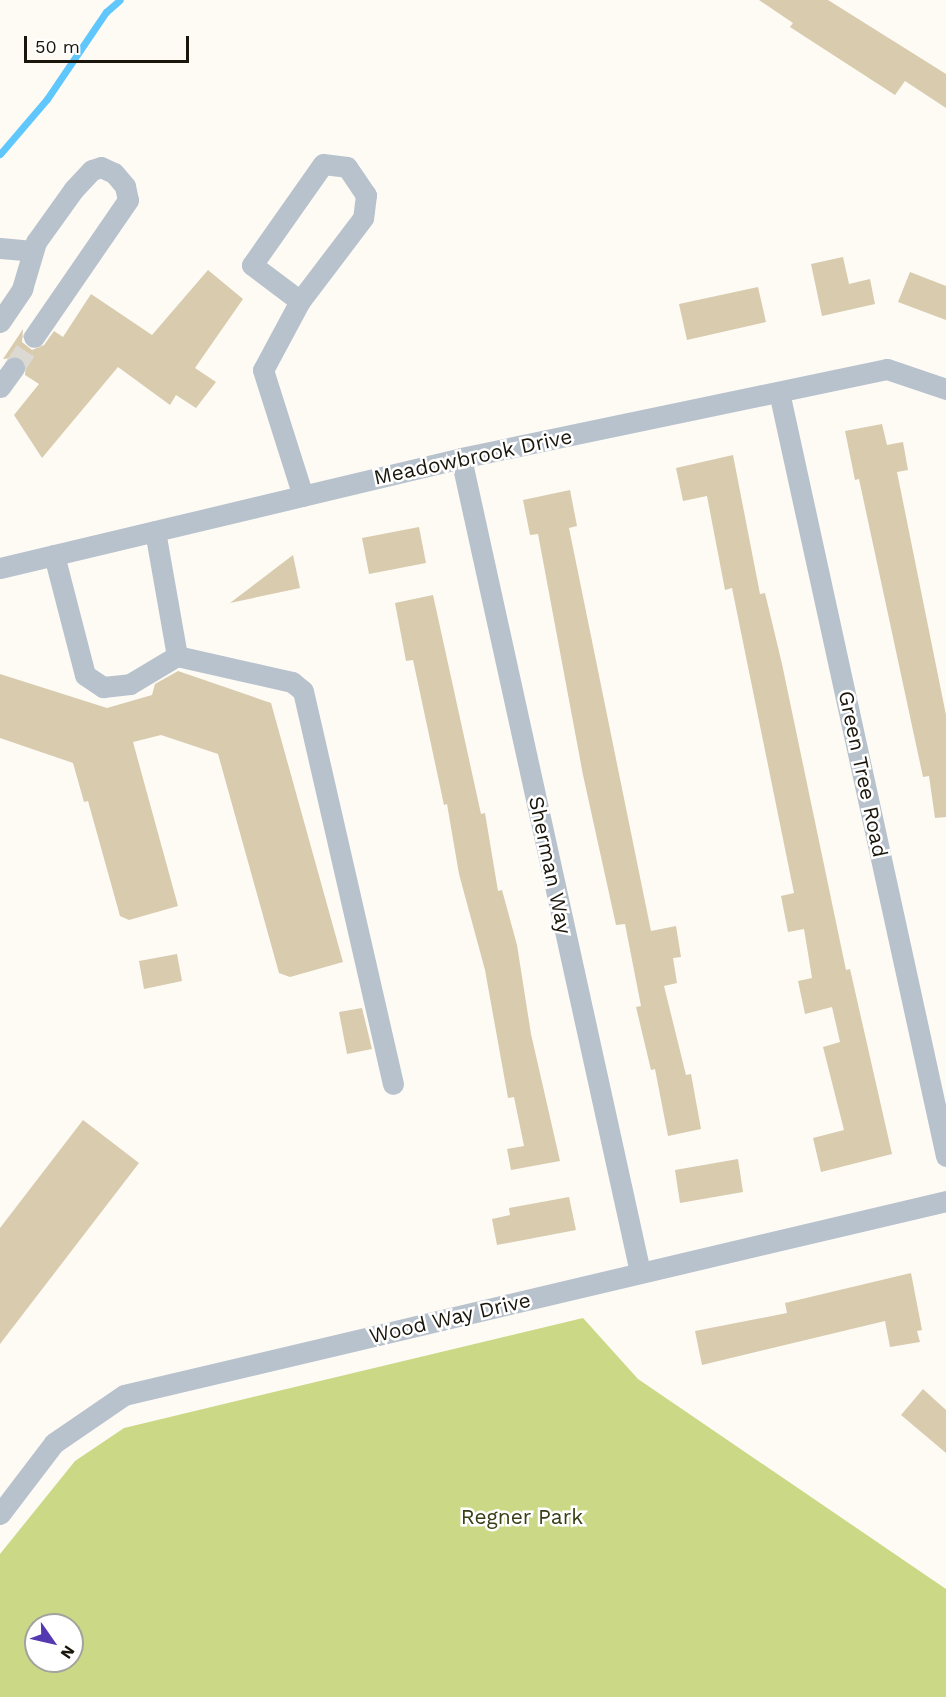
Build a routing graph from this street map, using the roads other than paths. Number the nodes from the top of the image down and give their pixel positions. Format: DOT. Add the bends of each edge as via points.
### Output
graph roads {
  1 [pos="0,248"];
  2 [pos="33,251"];
  3 [pos="300,302"];
  4 [pos="0,322"];
  5 [pos="34,337"];
  6 [pos="14,368"];
  7 [pos="0,387"];
  8 [pos="946,389"];
  9 [pos="779,392"];
  10 [pos="461,458"];
  11 [pos="303,496"];
  12 [pos="155,531"];
  13 [pos="54,555"];
  14 [pos="0,568"];
  15 [pos="177,656"];
  16 [pos="393,1084"];
  17 [pos="946,1156"];
  18 [pos="946,1201"];
  19 [pos="639,1272"];
  20 [pos="0,1514"];
  1 -- 2 [label="street"];
  2 -- 4 [label="street" via="22,290"];
  2 -- 5 [label="street" via="74,189 92,170 101,167 114,173 125,186 128,200 123,209"];
  3 -- 3 [label="street" via="252,265 322,164 347,167 366,195 363,218"];
  3 -- 11 [label="street" via="263,370"];
  6 -- 7 [label="street"];
  8 -- 9 [label="street, Meadowbrook Drive" via="887,369"];
  9 -- 10 [label="street, Meadowbrook Drive"];
  9 -- 17 [label="street, Green Tree Road"];
  10 -- 11 [label="street, Meadowbrook Drive"];
  10 -- 19 [label="street, Sherman Way"];
  11 -- 12 [label="street, Meadowbrook Drive"];
  12 -- 13 [label="street, Meadowbrook Drive"];
  12 -- 15 [label="street"];
  13 -- 14 [label="street, Meadowbrook Drive"];
  13 -- 15 [label="street" via="85,675 103,687 130,684"];
  15 -- 16 [label="street" via="292,682 303,691"];
  18 -- 19 [label="street, Wood Way Drive"];
  19 -- 20 [label="street, Wood Way Drive" via="124,1395 54,1443"];
}
